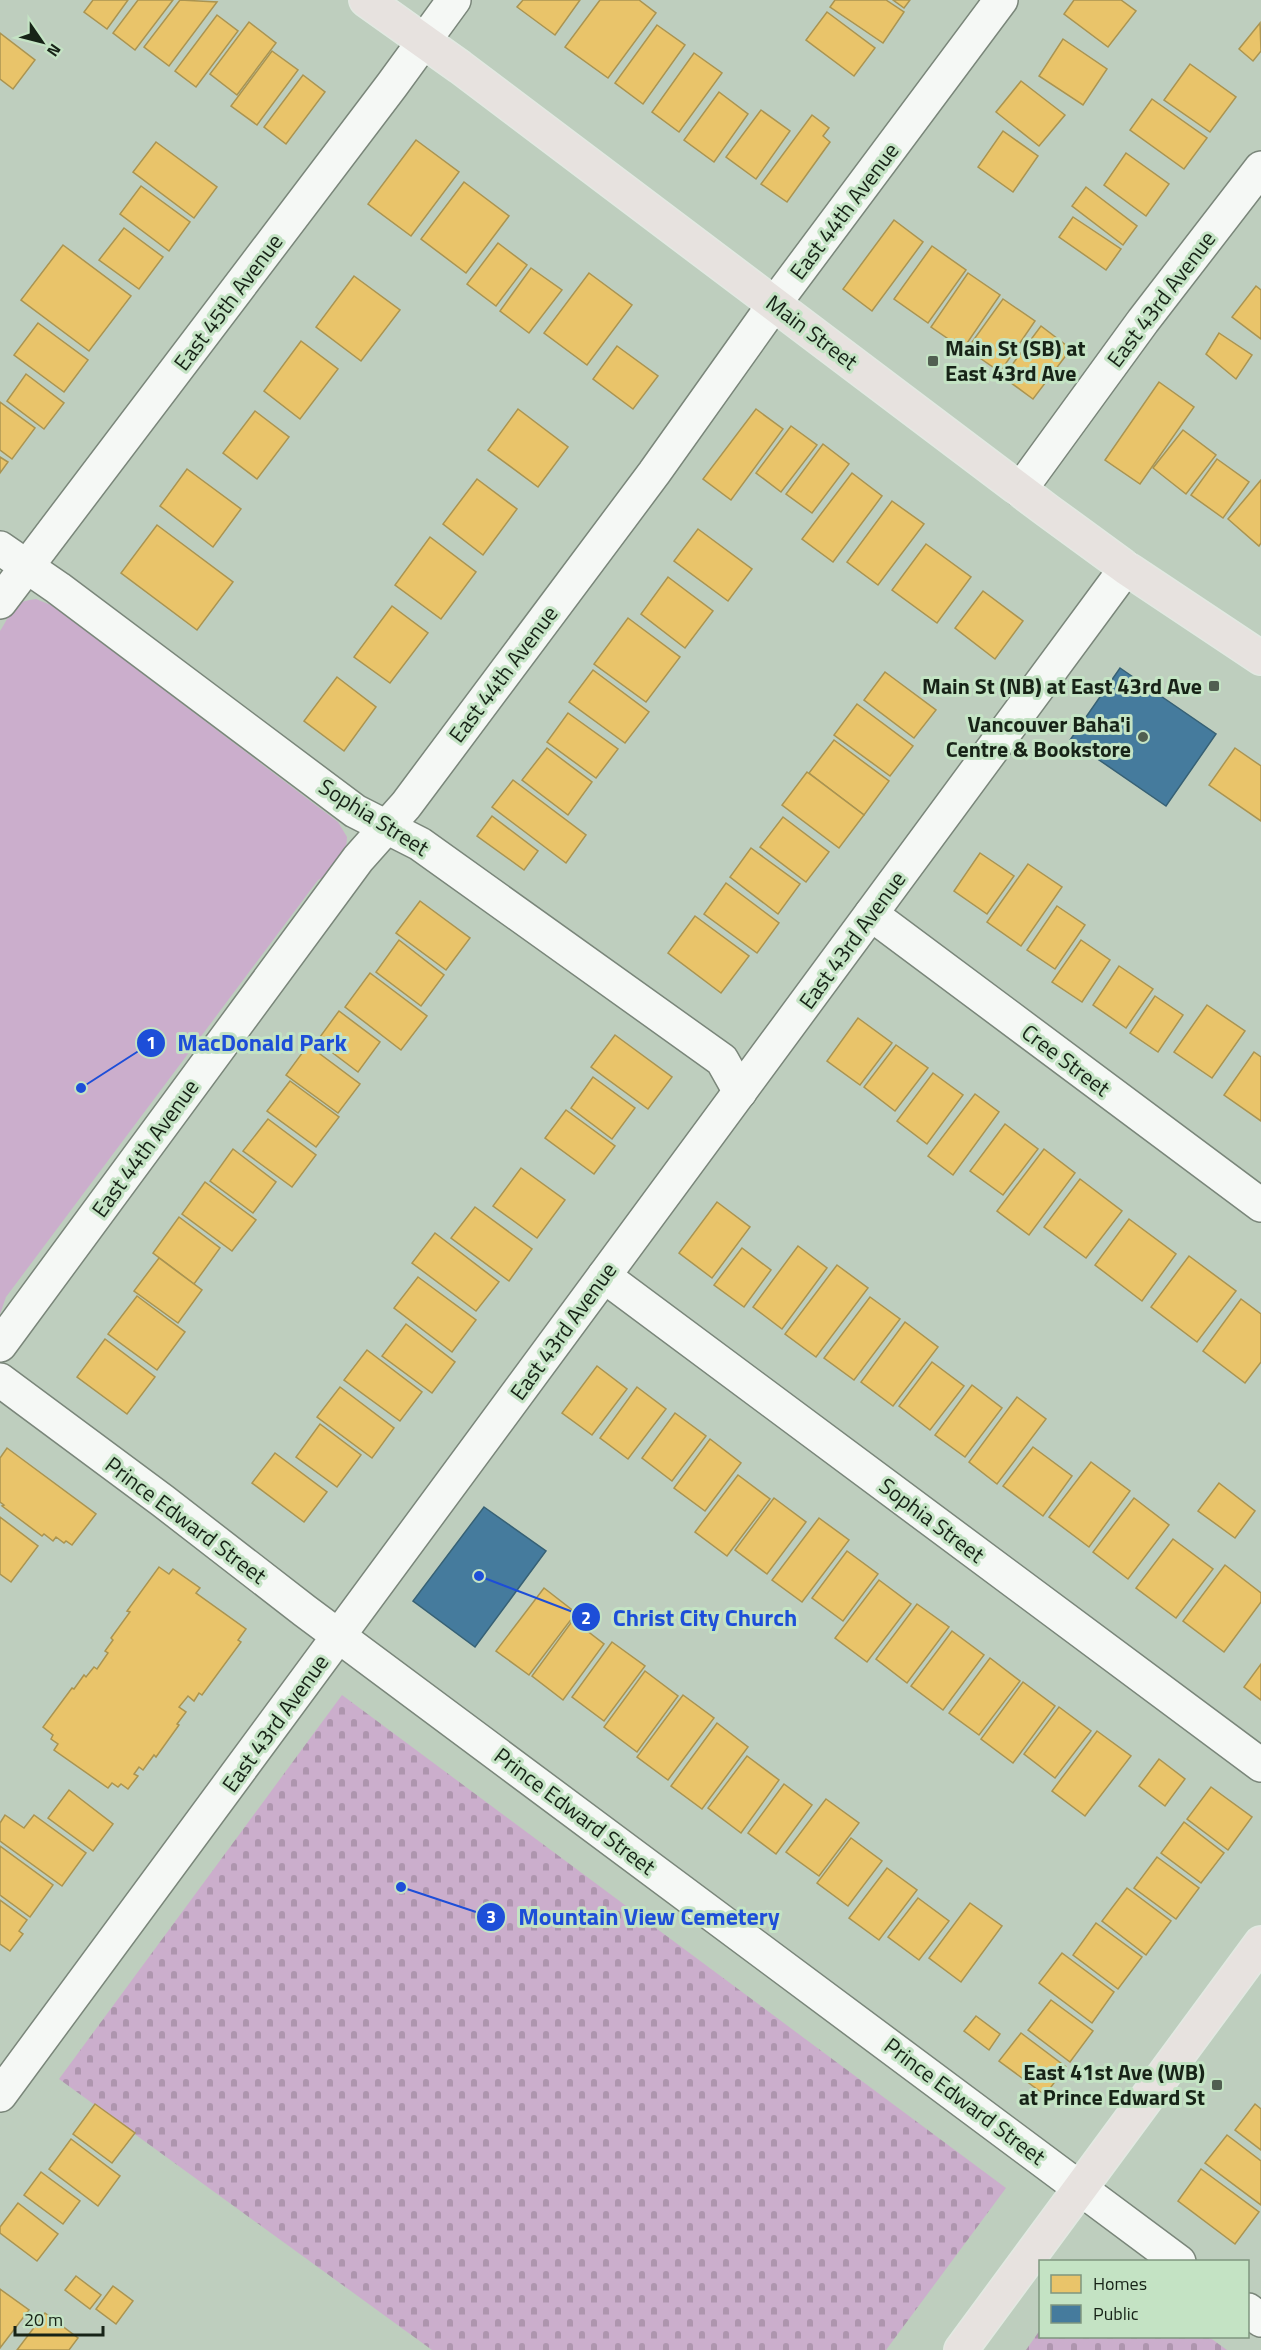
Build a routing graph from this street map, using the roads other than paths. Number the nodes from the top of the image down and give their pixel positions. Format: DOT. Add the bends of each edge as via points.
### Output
graph roads {
  1 [pos="366,0"];
  2 [pos="454,0"];
  3 [pos="1001,0"];
  4 [pos="424,41"];
  5 [pos="1261,168"];
  6 [pos="775,303"];
  7 [pos="1020,490"];
  8 [pos="0,548"];
  9 [pos="27,566"];
  10 [pos="1126,568"];
  11 [pos="0,602"];
  12 [pos="1261,658"];
  13 [pos="387,827"];
  14 [pos="871,914"];
  15 [pos="740,1092"];
  16 [pos="1261,1205"];
  17 [pos="604,1276"];
  18 [pos="0,1345"];
  19 [pos="0,1356"];
  20 [pos="0,1380"];
  21 [pos="339,1636"];
  22 [pos="1261,1765"];
  23 [pos="1261,1943"];
  24 [pos="0,2096"];
  25 [pos="1080,2189"];
  26 [pos="1176,2260"];
  27 [pos="1249,2311"];
  28 [pos="1261,2320"];
  29 [pos="961,2350"];
  1 -- 4 [label="main road, Main Street"];
  2 -- 4 [label="street, East 45th Avenue"];
  3 -- 6 [label="street, East 44th Avenue"];
  4 -- 6 [label="main road, Main Street"];
  4 -- 9 [label="street, East 45th Avenue"];
  5 -- 7 [label="street, East 43rd Avenue" via="1136,330"];
  6 -- 7 [label="main road, Main Street"];
  6 -- 13 [label="street, East 44th Avenue" via="654,473"];
  7 -- 10 [label="main road, Main Street"];
  8 -- 9 [label="street, Sophia Street"];
  9 -- 11 [label="street, East 45th Avenue"];
  9 -- 13 [label="street, Sophia Street" via="355,811"];
  10 -- 12 [label="main road, Main Street"];
  10 -- 14 [label="street, East 43rd Avenue"];
  13 -- 15 [label="street, Sophia Street" via="420,844 722,1060"];
  13 -- 18 [label="street, East 44th Avenue" via="358,859"];
  14 -- 15 [label="street, East 43rd Avenue"];
  14 -- 16 [label="street, Cree Street"];
  15 -- 17 [label="street, East 43rd Avenue"];
  17 -- 21 [label="street, East 43rd Avenue"];
  17 -- 22 [label="street, Sophia Street"];
  19 -- 20 [label="street" via="4,1368"];
  20 -- 21 [label="street, Prince Edward Street"];
  21 -- 24 [label="street, East 43rd Avenue"];
  21 -- 25 [label="street, Prince Edward Street"];
  23 -- 25 [label="main road"];
  25 -- 26 [label="street, Prince Edward Street"];
  25 -- 29 [label="main road"];
  27 -- 28 [label="street"];
}
